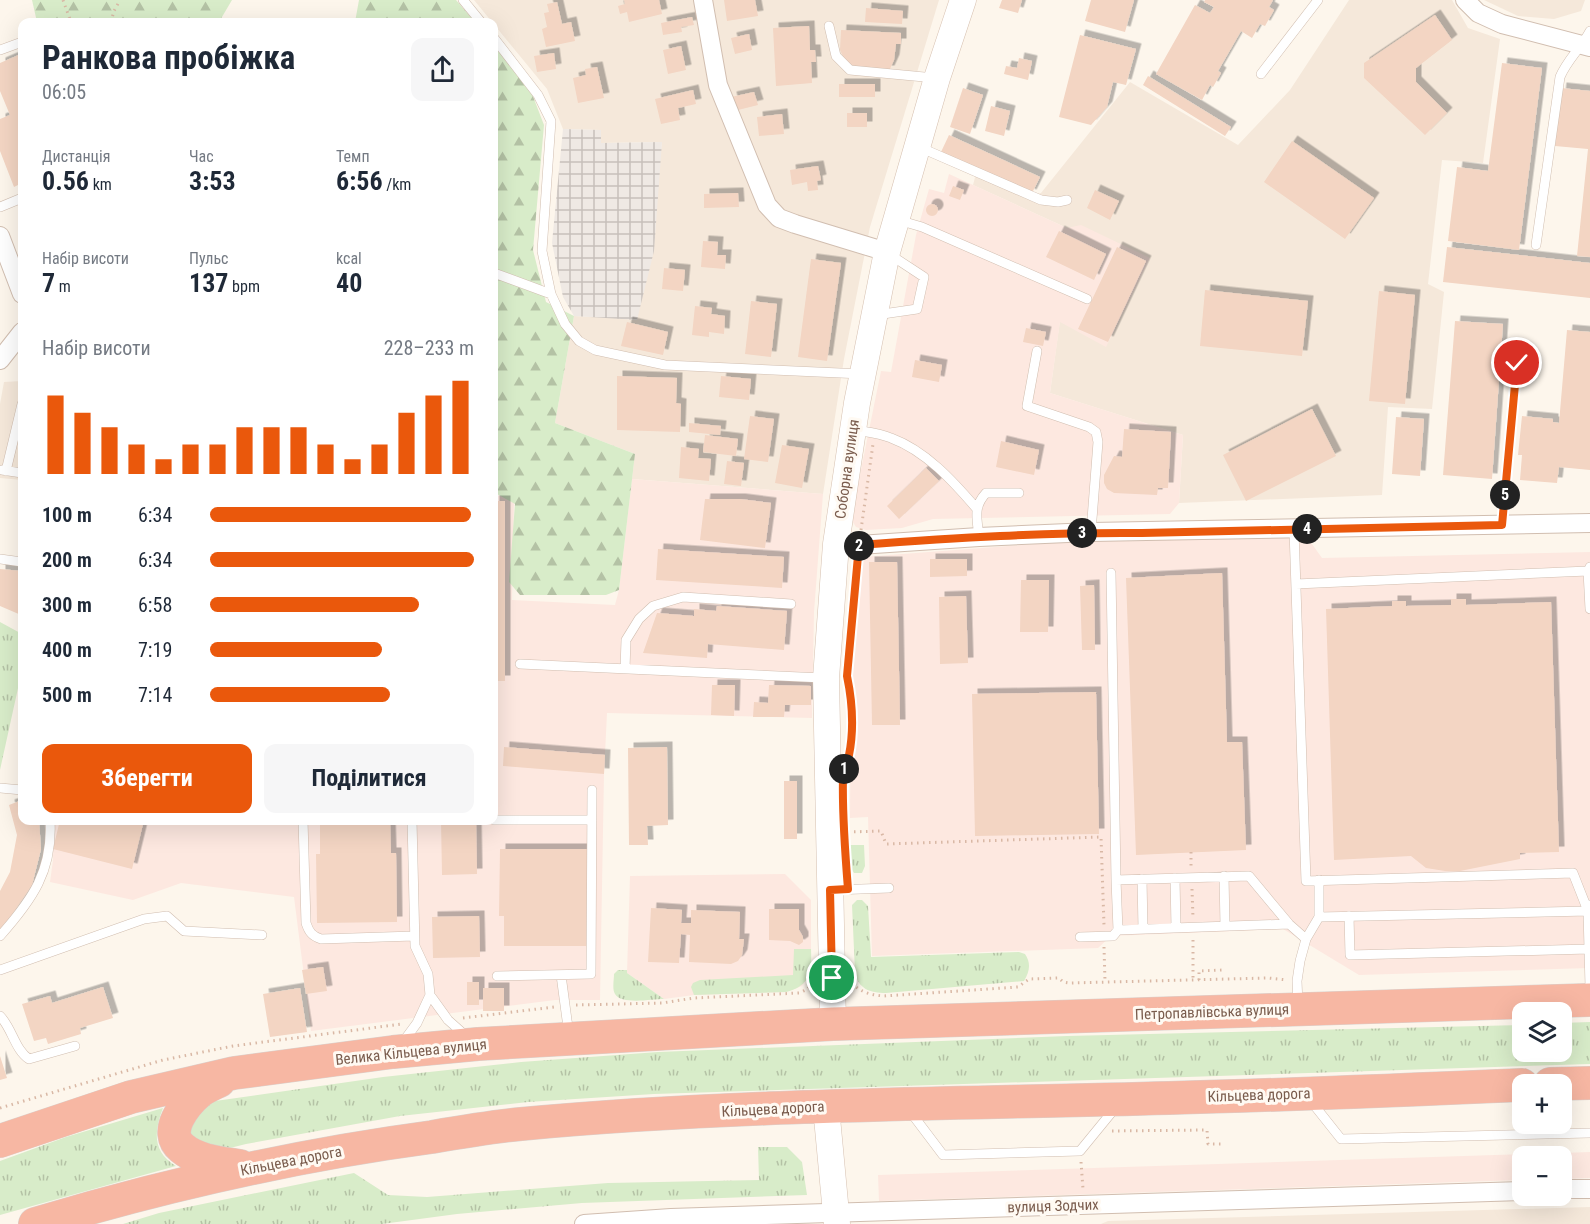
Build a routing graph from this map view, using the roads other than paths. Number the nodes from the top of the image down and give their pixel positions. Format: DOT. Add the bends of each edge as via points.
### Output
graph roads {
  1 [pos="463,0"];
  2 [pos="703,0"];
  3 [pos="963,0"];
  4 [pos="1318,0"];
  5 [pos="1465,0"];
  6 [pos="478,18"];
  7 [pos="829,26"];
  8 [pos="1587,42"];
  9 [pos="18,43"];
  10 [pos="498,43"];
  11 [pos="0,50"];
  12 [pos="1261,74"];
  13 [pos="937,78"];
  14 [pos="917,146"];
  15 [pos="18,200"];
  16 [pos="1067,200"];
  17 [pos="0,207"];
  18 [pos="896,220"];
  19 [pos="0,236"];
  20 [pos="1536,244"];
  21 [pos="887,252"];
  22 [pos="498,274"];
  23 [pos="18,283"];
  24 [pos="551,294"];
  25 [pos="1087,299"];
  26 [pos="873,315"];
  27 [pos="18,337"];
  28 [pos="1037,351"];
  29 [pos="0,360"];
  30 [pos="1517,363"];
  31 [pos="862,374"];
  32 [pos="18,418"];
  33 [pos="864,431"];
  34 [pos="3,470"];
  35 [pos="18,472"];
  36 [pos="1019,493"];
  37 [pos="977,509"];
  38 [pos="1590,523"];
  39 [pos="1502,525"];
  40 [pos="1294,530"];
  41 [pos="1091,532"];
  42 [pos="979,537"];
  43 [pos="848,544"];
  44 [pos="0,559"];
  45 [pos="18,561"];
  46 [pos="1589,568"];
  47 [pos="1111,573"];
  48 [pos="1296,584"];
  49 [pos="791,604"];
  50 [pos="1590,609"];
  51 [pos="520,664"];
  52 [pos="625,669"];
  53 [pos="836,677"];
  54 [pos="0,788"];
  55 [pos="18,790"];
  56 [pos="592,790"];
  57 [pos="592,819"];
  58 [pos="498,820"];
  59 [pos="50,825"];
  60 [pos="303,825"];
  61 [pos="412,825"];
  62 [pos="1224,876"];
  63 [pos="1175,878"];
  64 [pos="1142,879"];
  65 [pos="1116,880"];
  66 [pos="1319,880"];
  67 [pos="889,888"];
  68 [pos="830,890"];
  69 [pos="1589,907"];
  70 [pos="1349,916"];
  71 [pos="1319,917"];
  72 [pos="1289,924"];
  73 [pos="1225,926"];
  74 [pos="1176,928"];
  75 [pos="1143,929"];
  76 [pos="1118,930"];
  77 [pos="262,935"];
  78 [pos="0,936"];
  79 [pos="414,936"];
  80 [pos="1080,937"];
  81 [pos="1306,939"];
  82 [pos="1589,949"];
  83 [pos="1590,967"];
  84 [pos="0,970"];
  85 [pos="561,975"];
  86 [pos="497,976"];
  87 [pos="1590,987"];
  88 [pos="430,995"];
  89 [pos="1590,1000"];
  90 [pos="1298,1010"];
  91 [pos="0,1016"];
  92 [pos="833,1024"];
  93 [pos="570,1037"];
  94 [pos="478,1044"];
  95 [pos="75,1046"];
  96 [pos="393,1052"];
  97 [pos="234,1073"];
  98 [pos="1572,1083"];
  99 [pos="1590,1083"];
  100 [pos="1512,1085"];
  101 [pos="1305,1093"];
  102 [pos="1122,1099"];
  103 [pos="904,1104"];
  104 [pos="826,1107"];
  105 [pos="1590,1133"];
  106 [pos="0,1141"];
  107 [pos="249,1168"];
  108 [pos="1590,1189"];
  109 [pos="1572,1190"];
  110 [pos="1512,1191"];
  111 [pos="837,1219"];
  112 [pos="671,1221"];
  113 [pos="35,1224"];
  114 [pos="584,1224"];
  1 -- 6 [label="lane"];
  2 -- 21 [label="street" via="718,85 767,205 779,218"];
  3 -- 13 [label="main road, Соборна вулиця"];
  4 -- 12 [label="lane"];
  5 -- 8 [label="street" via="1478,13 1502,24"];
  7 -- 13 [label="lane" via="836,56 850,70"];
  8 -- 20 [label="lane" via="1565,64 1560,77"];
  9 -- 11 [label="lane"];
  10 -- 24 [label="lane" via="538,95 550,121 542,251"];
  13 -- 14 [label="main road, Соборна вулиця"];
  14 -- 16 [label="lane" via="1041,200"];
  14 -- 18 [label="main road, Соборна вулиця"];
  15 -- 17 [label="lane"];
  18 -- 21 [label="main road, Соборна вулиця"];
  18 -- 25 [label="lane" via="922,227"];
  19 -- 23 [label="street"];
  21 -- 26 [label="main road, Соборна вулиця"];
  21 -- 26 [label="lane" via="924,277 917,309"];
  22 -- 24 [label="lane"];
  24 -- 31 [label="lane" via="565,324 579,341 595,350 665,365"];
  26 -- 31 [label="main road, Соборна вулиця"];
  27 -- 29 [label="street"];
  28 -- 41 [label="lane" via="1027,406 1096,432"];
  30 -- 39 [label="lane"];
  31 -- 33 [label="main road, Соборна вулиця"];
  32 -- 34 [label="lane"];
  33 -- 37 [label="lane" via="890,437 930,460"];
  33 -- 43 [label="main road, Соборна вулиця"];
  34 -- 35 [label="lane"];
  36 -- 37 [label="lane" via="986,493 978,501"];
  37 -- 42 [label="lane"];
  38 -- 39 [label="street"];
  39 -- 40 [label="street"];
  40 -- 41 [label="street"];
  40 -- 48 [label="lane"];
  41 -- 42 [label="street"];
  42 -- 43 [label="street"];
  43 -- 53 [label="main road, Соборна вулиця"];
  44 -- 45 [label="lane"];
  46 -- 48 [label="lane"];
  46 -- 50 [label="lane"];
  47 -- 65 [label="lane"];
  48 -- 66 [label="lane" via="1306,881"];
  49 -- 52 [label="lane" via="682,597 653,606 626,640"];
  51 -- 52 [label="lane"];
  52 -- 53 [label="lane"];
  53 -- 68 [label="main road, Соборна вулиця"];
  54 -- 55 [label="lane"];
  56 -- 57 [label="lane"];
  57 -- 58 [label="lane"];
  57 -- 85 [label="lane" via="591,974"];
  59 -- 78 [label="lane" via="39,886"];
  60 -- 79 [label="lane" via="306,923 314,937"];
  61 -- 79 [label="lane"];
  62 -- 63 [label="lane"];
  62 -- 72 [label="lane" via="1249,876"];
  62 -- 73 [label="lane"];
  63 -- 64 [label="lane"];
  63 -- 74 [label="lane"];
  64 -- 65 [label="lane"];
  64 -- 75 [label="lane"];
  65 -- 76 [label="lane"];
  66 -- 69 [label="lane" via="1573,873"];
  66 -- 71 [label="lane"];
  67 -- 68 [label="lane"];
  68 -- 92 [label="main road, Соборна вулиця"];
  69 -- 70 [label="lane"];
  69 -- 82 [label="lane"];
  70 -- 71 [label="lane"];
  70 -- 82 [label="lane" via="1350,954"];
  71 -- 81 [label="lane"];
  72 -- 73 [label="lane"];
  72 -- 81 [label="lane"];
  73 -- 74 [label="lane"];
  74 -- 75 [label="lane"];
  75 -- 76 [label="lane"];
  76 -- 80 [label="lane" via="1113,936"];
  77 -- 84 [label="lane" via="184,931 167,916 144,919"];
  79 -- 88 [label="lane" via="414,946 428,974"];
  81 -- 90 [label="lane" via="1297,981"];
  82 -- 83 [label="lane"];
  83 -- 87 [label="lane"];
  85 -- 86 [label="lane"];
  85 -- 93 [label="lane"];
  88 -- 94 [label="lane" via="447,1020"];
  88 -- 96 [label="lane" via="417,1023"];
  89 -- 90 [label="highway, Петропавлівська вулиця"];
  90 -- 92 [label="highway, Петропавлівська вулиця"];
  91 -- 95 [label="lane" via="22,1054 29,1059"];
  92 -- 93 [label="highway, Велика Кільцева вулиця"];
  93 -- 94 [label="highway, Велика Кільцева вулиця"];
  94 -- 96 [label="highway, Велика Кільцева вулиця"];
  96 -- 97 [label="highway, Велика Кільцева вулиця"];
  97 -- 106 [label="highway, Велика Кільцева вулиця" via="131,1097"];
  97 -- 107 [label="highway" via="191,1099 181,1112 174,1133 180,1147 189,1153"];
  98 -- 99 [label="highway"];
  100 -- 101 [label="highway, Кільцева дорога"];
  101 -- 102 [label="highway, Кільцева дорога"];
  101 -- 105 [label="lane" via="1341,1139"];
  102 -- 103 [label="highway, Кільцева дорога"];
  102 -- 103 [label="lane" via="1080,1151 943,1155"];
  103 -- 104 [label="highway, Кільцева дорога"];
  104 -- 107 [label="highway, Кільцева дорога" via="518,1125"];
  104 -- 111 [label="main road"];
  107 -- 113 [label="highway, Кільцева дорога"];
  108 -- 109 [label="street"];
  110 -- 111 [label="street, вулиця Зодчих" via="1084,1205"];
  111 -- 112 [label="street, вулиця Зодчих"];
  112 -- 114 [label="street, вулиця Зодчих"];
}
